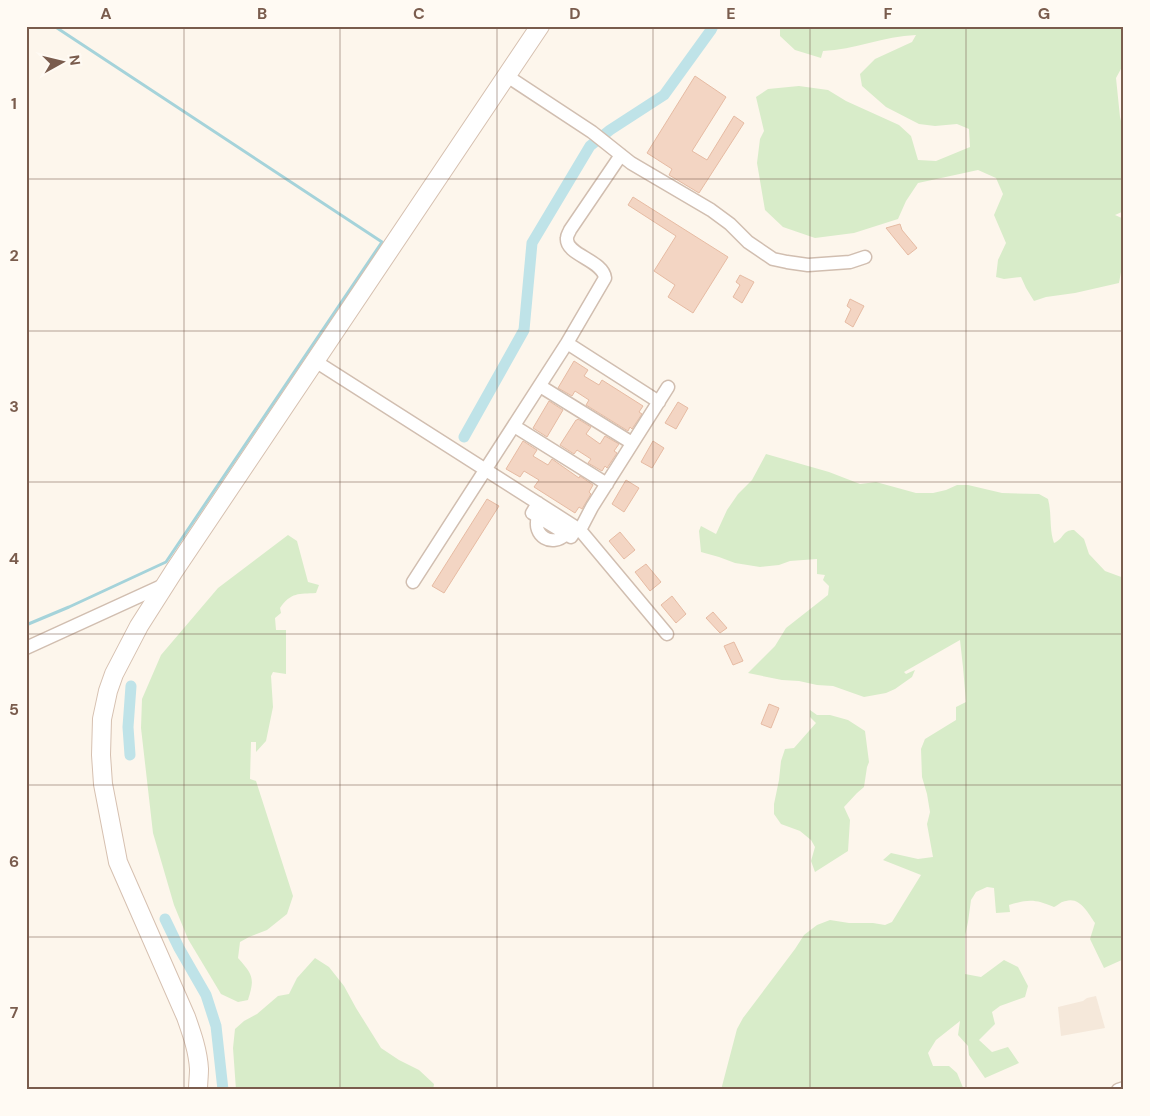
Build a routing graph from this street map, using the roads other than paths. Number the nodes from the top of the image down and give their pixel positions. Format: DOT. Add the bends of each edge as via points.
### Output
graph roads {
  1 [pos="540,26"];
  2 [pos="507,76"];
  3 [pos="621,155"];
  4 [pos="865,258"];
  5 [pos="567,343"];
  6 [pos="315,361"];
  7 [pos="540,386"];
  8 [pos="668,387"];
  9 [pos="658,402"];
  10 [pos="514,426"];
  11 [pos="632,443"];
  12 [pos="486,470"];
  13 [pos="607,484"];
  14 [pos="538,503"];
  15 [pos="574,531"];
  16 [pos="413,582"];
  17 [pos="166,584"];
  18 [pos="667,634"];
  19 [pos="26,648"];
  20 [pos="1124,1088"];
  21 [pos="198,1090"];
  22 [pos="1118,1090"];
  1 -- 2 [label="street"];
  2 -- 3 [label="street"];
  2 -- 6 [label="street"];
  3 -- 4 [label="street" via="711,210 773,259 808,265"];
  3 -- 5 [label="street" via="570,230 567,240 569,247 599,268 605,278"];
  5 -- 7 [label="street"];
  5 -- 9 [label="street"];
  6 -- 12 [label="street"];
  6 -- 17 [label="street"];
  7 -- 10 [label="street"];
  7 -- 11 [label="street"];
  8 -- 9 [label="street"];
  9 -- 11 [label="street"];
  10 -- 12 [label="street"];
  10 -- 13 [label="street"];
  11 -- 13 [label="street"];
  12 -- 14 [label="street"];
  12 -- 16 [label="street"];
  13 -- 15 [label="street"];
  14 -- 15 [label="street"];
  14 -- 15 [label="street" via="532,513 538,517 537,529 544,538 556,540"];
  15 -- 18 [label="street"];
  17 -- 19 [label="street"];
  17 -- 21 [label="street" via="114,674 102,719 101,755 103,784 118,862 192,1033 199,1070"];
  20 -- 22 [label="street"];
}
